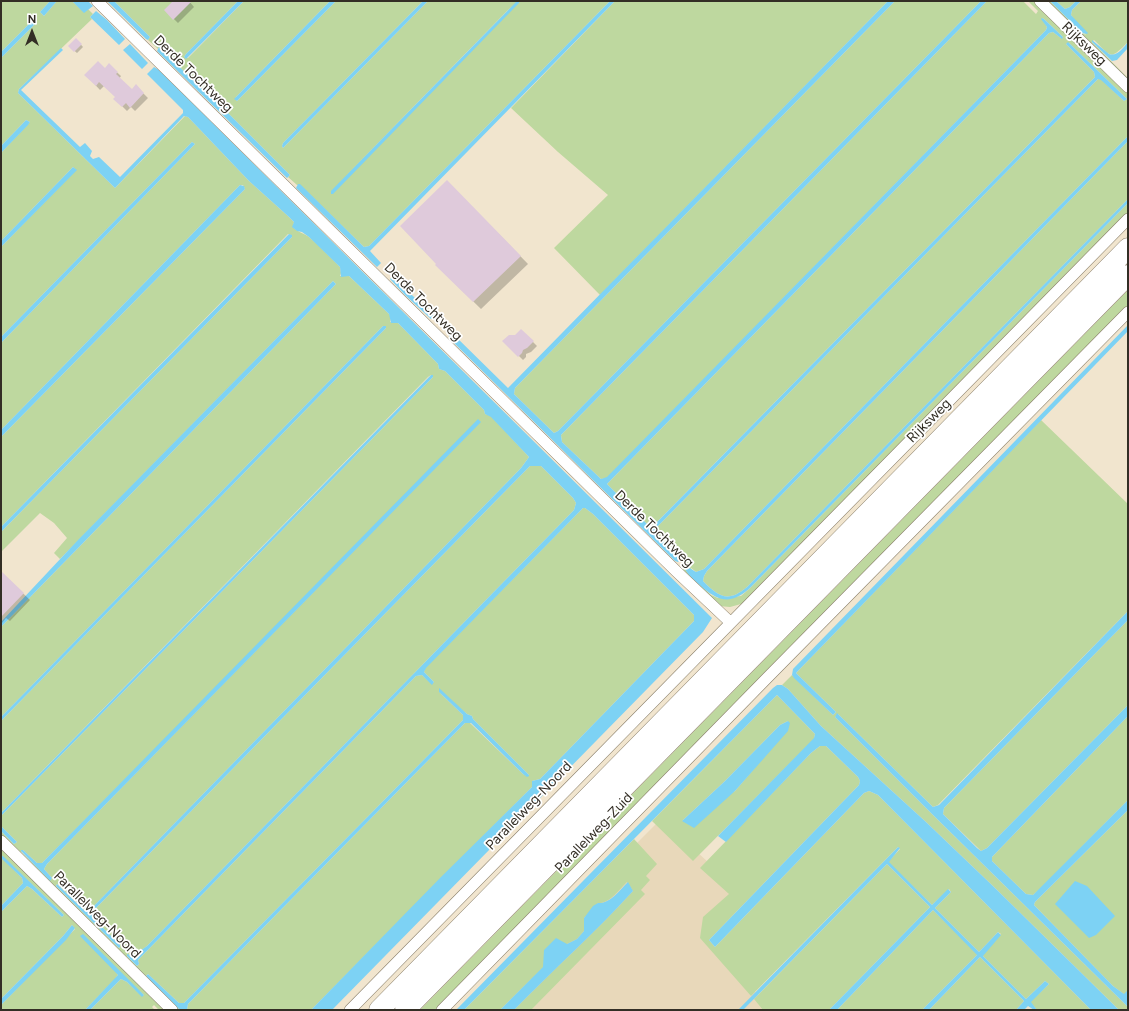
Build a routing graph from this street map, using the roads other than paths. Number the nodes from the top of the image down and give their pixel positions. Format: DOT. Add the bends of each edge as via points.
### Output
graph roads {
  1 [pos="97,1"];
  2 [pos="1040,1"];
  3 [pos="1128,87"];
  4 [pos="1128,219"];
  5 [pos="1128,248"];
  6 [pos="1128,275"];
  7 [pos="1128,312"];
  8 [pos="730,622"];
  9 [pos="1,841"];
  10 [pos="172,1010"];
  11 [pos="350,1010"];
  12 [pos="379,1010"];
  13 [pos="406,1010"];
  14 [pos="442,1010"];
  1 -- 8 [label="street, Derde Tochtweg"];
  2 -- 3 [label="street, Rijksweg"];
  4 -- 8 [label="street, Rijksweg"];
  5 -- 12 [label="highway, Rijksweg"];
  6 -- 13 [label="highway"];
  7 -- 14 [label="street, Parallelweg-Zuid"];
  8 -- 11 [label="street, Parallelweg-Noord"];
  9 -- 10 [label="street, Parallelweg-Noord"];
}
